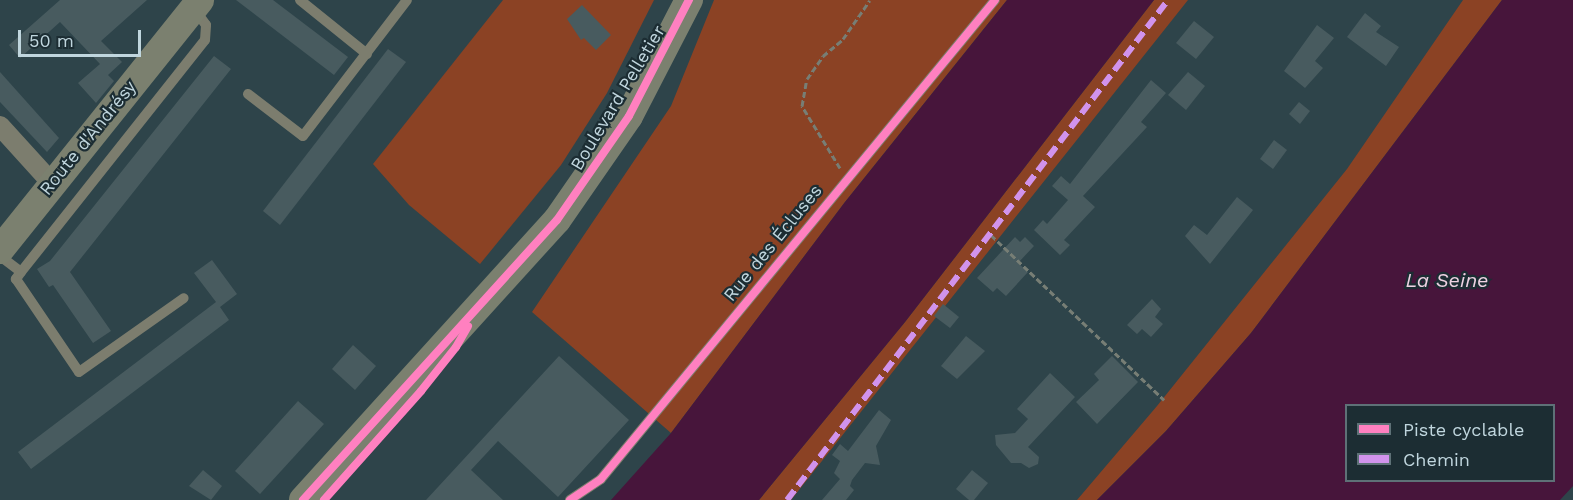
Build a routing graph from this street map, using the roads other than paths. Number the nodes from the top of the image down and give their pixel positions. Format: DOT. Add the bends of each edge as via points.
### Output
graph roads {
  1 [pos="300,0"];
  2 [pos="407,0"];
  3 [pos="689,0"];
  4 [pos="995,0"];
  5 [pos="197,4"];
  6 [pos="367,54"];
  7 [pos="248,94"];
  8 [pos="0,126"];
  9 [pos="51,182"];
  10 [pos="0,250"];
  11 [pos="0,256"];
  12 [pos="21,272"];
  13 [pos="184,298"];
  14 [pos="472,318"];
  15 [pos="303,500"];
  16 [pos="324,500"];
  17 [pos="570,500"];
  1 -- 6 [label="lane"];
  2 -- 6 [label="lane"];
  3 -- 14 [label="main road, Boulevard Pelletier" via="649,81 588,180"];
  4 -- 17 [label="lane, Rue des Écluses" via="600,478"];
  5 -- 9 [label="main road, Route d'Andrésy"];
  5 -- 12 [label="lane" via="206,25 205,40"];
  6 -- 7 [label="lane" via="303,136"];
  8 -- 9 [label="street"];
  9 -- 10 [label="main road, Route d'Andrésy"];
  11 -- 12 [label="lane"];
  12 -- 13 [label="lane" via="16,279 79,372"];
  14 -- 15 [label="main road, Boulevard Pelletier" via="446,339"];
  14 -- 16 [label="main road, Boulevard Pelletier" via="449,356"];
}
